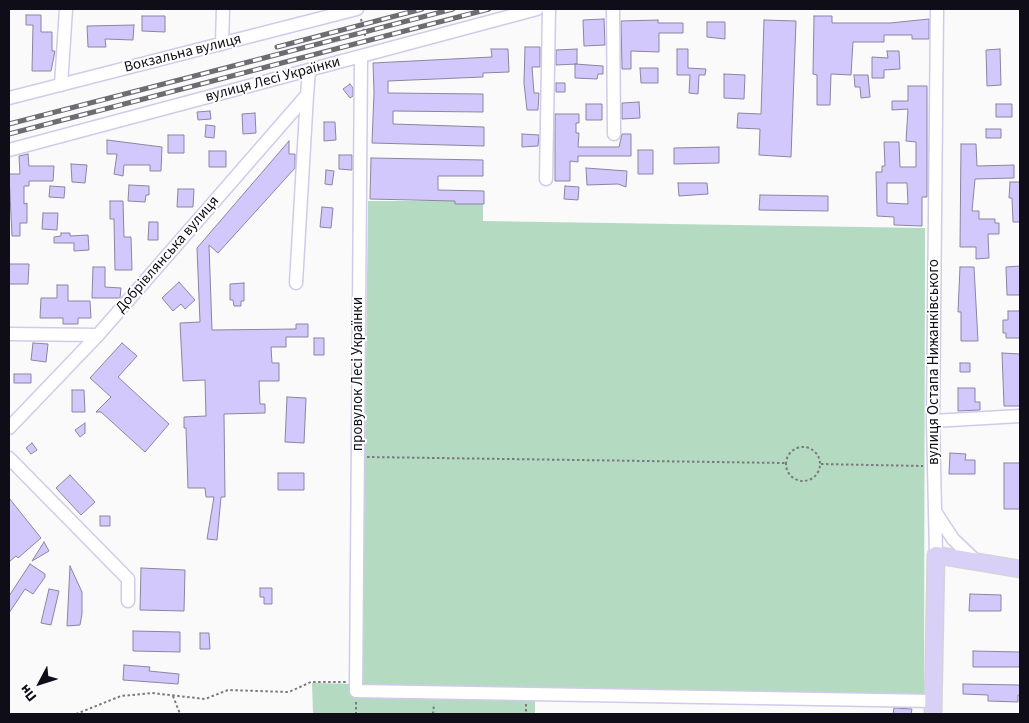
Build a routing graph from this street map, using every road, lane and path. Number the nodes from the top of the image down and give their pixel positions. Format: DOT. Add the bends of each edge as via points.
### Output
graph roads {
  1 [pos="66,9"];
  2 [pos="222,9"];
  3 [pos="537,9"];
  4 [pos="549,9"];
  5 [pos="613,9"];
  6 [pos="937,9"];
  7 [pos="359,13"];
  8 [pos="222,44"];
  9 [pos="367,54"];
  10 [pos="309,71"];
  11 [pos="61,85"];
  12 [pos="307,95"];
  13 [pos="9,98"];
  14 [pos="614,134"];
  15 [pos="9,150"];
  16 [pos="546,179"];
  17 [pos="296,283"];
  18 [pos="9,334"];
  19 [pos="98,335"];
  20 [pos="1020,416"];
  21 [pos="933,421"];
  22 [pos="9,428"];
  23 [pos="358,457"];
  24 [pos="9,458"];
  25 [pos="785,463"];
  26 [pos="821,464"];
  27 [pos="925,466"];
  28 [pos="936,512"];
  29 [pos="936,556"];
  30 [pos="975,560"];
  31 [pos="1020,569"];
  32 [pos="935,585"];
  33 [pos="128,601"];
  34 [pos="356,686"];
  35 [pos="173,695"];
  36 [pos="933,708"];
  37 [pos="76,714"];
  38 [pos="180,714"];
  1 -- 11 [label="street"];
  2 -- 8 [label="street"];
  3 -- 9 [label="street, вулиця Лесі Українки"];
  4 -- 16 [label="street"];
  5 -- 14 [label="street"];
  6 -- 21 [label="street, вулиця Остапа Нижанківського"];
  7 -- 8 [label="street, Вокзальна вулиця"];
  7 -- 9 [label="path"];
  8 -- 11 [label="street, Вокзальна вулиця"];
  9 -- 10 [label="street, вулиця Лесі Українки"];
  9 -- 23 [label="street, провулок Лесі Українки"];
  10 -- 12 [label="street"];
  10 -- 15 [label="street, вулиця Лесі Українки"];
  11 -- 13 [label="street, Вокзальна вулиця"];
  12 -- 17 [label="street"];
  12 -- 19 [label="street, Добрівлянська вулиця"];
  18 -- 19 [label="street"];
  19 -- 22 [label="street, Добрівлянська вулиця"];
  20 -- 21 [label="street"];
  21 -- 28 [label="street, вулиця Остапа Нижанківського"];
  23 -- 25 [label="path"];
  23 -- 34 [label="street, провулок Лесі Українки"];
  24 -- 33 [label="street" via="128,579"];
  25 -- 26 [label="path" via="794,448 803,446 812,449"];
  25 -- 26 [label="path" via="794,480 803,482 812,480"];
  26 -- 27 [label="path"];
  28 -- 29 [label="street, вулиця Остапа Нижанківського"];
  28 -- 30 [label="street" via="953,539"];
  29 -- 30 [label="main road"];
  29 -- 32 [label="main road, вулиця Остапа Нижанківського"];
  30 -- 31 [label="main road"];
  30 -- 32 [label="main road" via="944,572"];
  32 -- 36 [label="main road, вулиця Остапа Нижанківського"];
  34 -- 35 [label="path" via="311,682 289,692 228,690 205,699"];
  34 -- 36 [label="street"];
  35 -- 37 [label="path" via="121,696"];
  35 -- 38 [label="path"];
}
